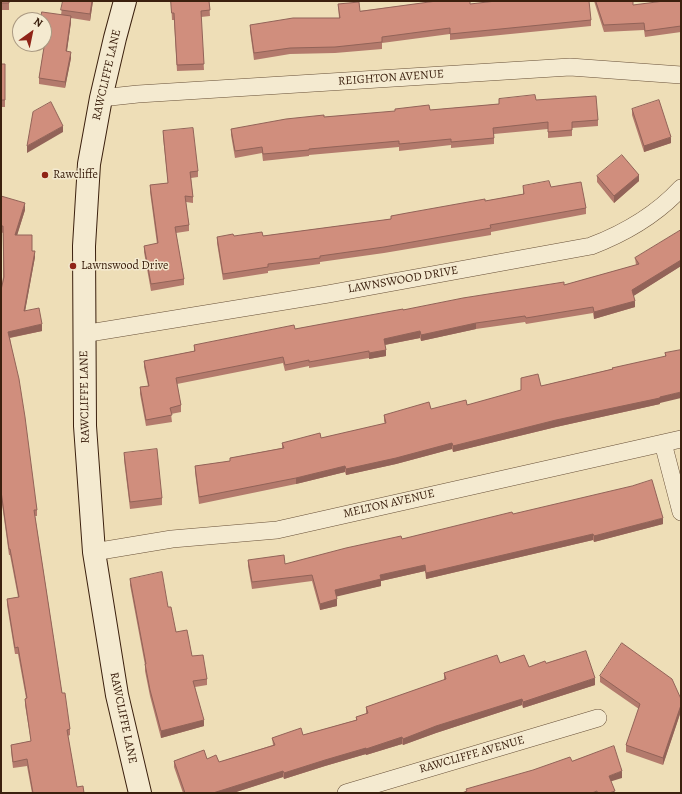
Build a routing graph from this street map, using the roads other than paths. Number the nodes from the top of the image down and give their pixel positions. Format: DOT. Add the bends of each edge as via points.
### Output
graph roads {
  1 [pos="125,1"];
  2 [pos="681,75"];
  3 [pos="101,98"];
  4 [pos="681,188"];
  5 [pos="83,334"];
  6 [pos="681,439"];
  7 [pos="664,443"];
  8 [pos="681,512"];
  9 [pos="94,552"];
  10 [pos="598,718"];
  11 [pos="140,793"];
  12 [pos="346,793"];
  1 -- 3 [label="street, RAWCLIFFE LANE"];
  2 -- 3 [label="street, REIGHTON AVENUE" via="570,67"];
  3 -- 5 [label="street, RAWCLIFFE LANE" via="89,164 84,246"];
  4 -- 5 [label="street, LAWNSWOOD DRIVE" via="645,219 591,246 328,294"];
  5 -- 9 [label="street, RAWCLIFFE LANE" via="85,426"];
  6 -- 7 [label="street, MELTON AVENUE"];
  7 -- 8 [label="street"];
  7 -- 9 [label="street, MELTON AVENUE" via="277,530 172,539"];
  9 -- 11 [label="street, RAWCLIFFE LANE" via="117,695"];
  10 -- 12 [label="street, RAWCLIFFE AVENUE"];
}
